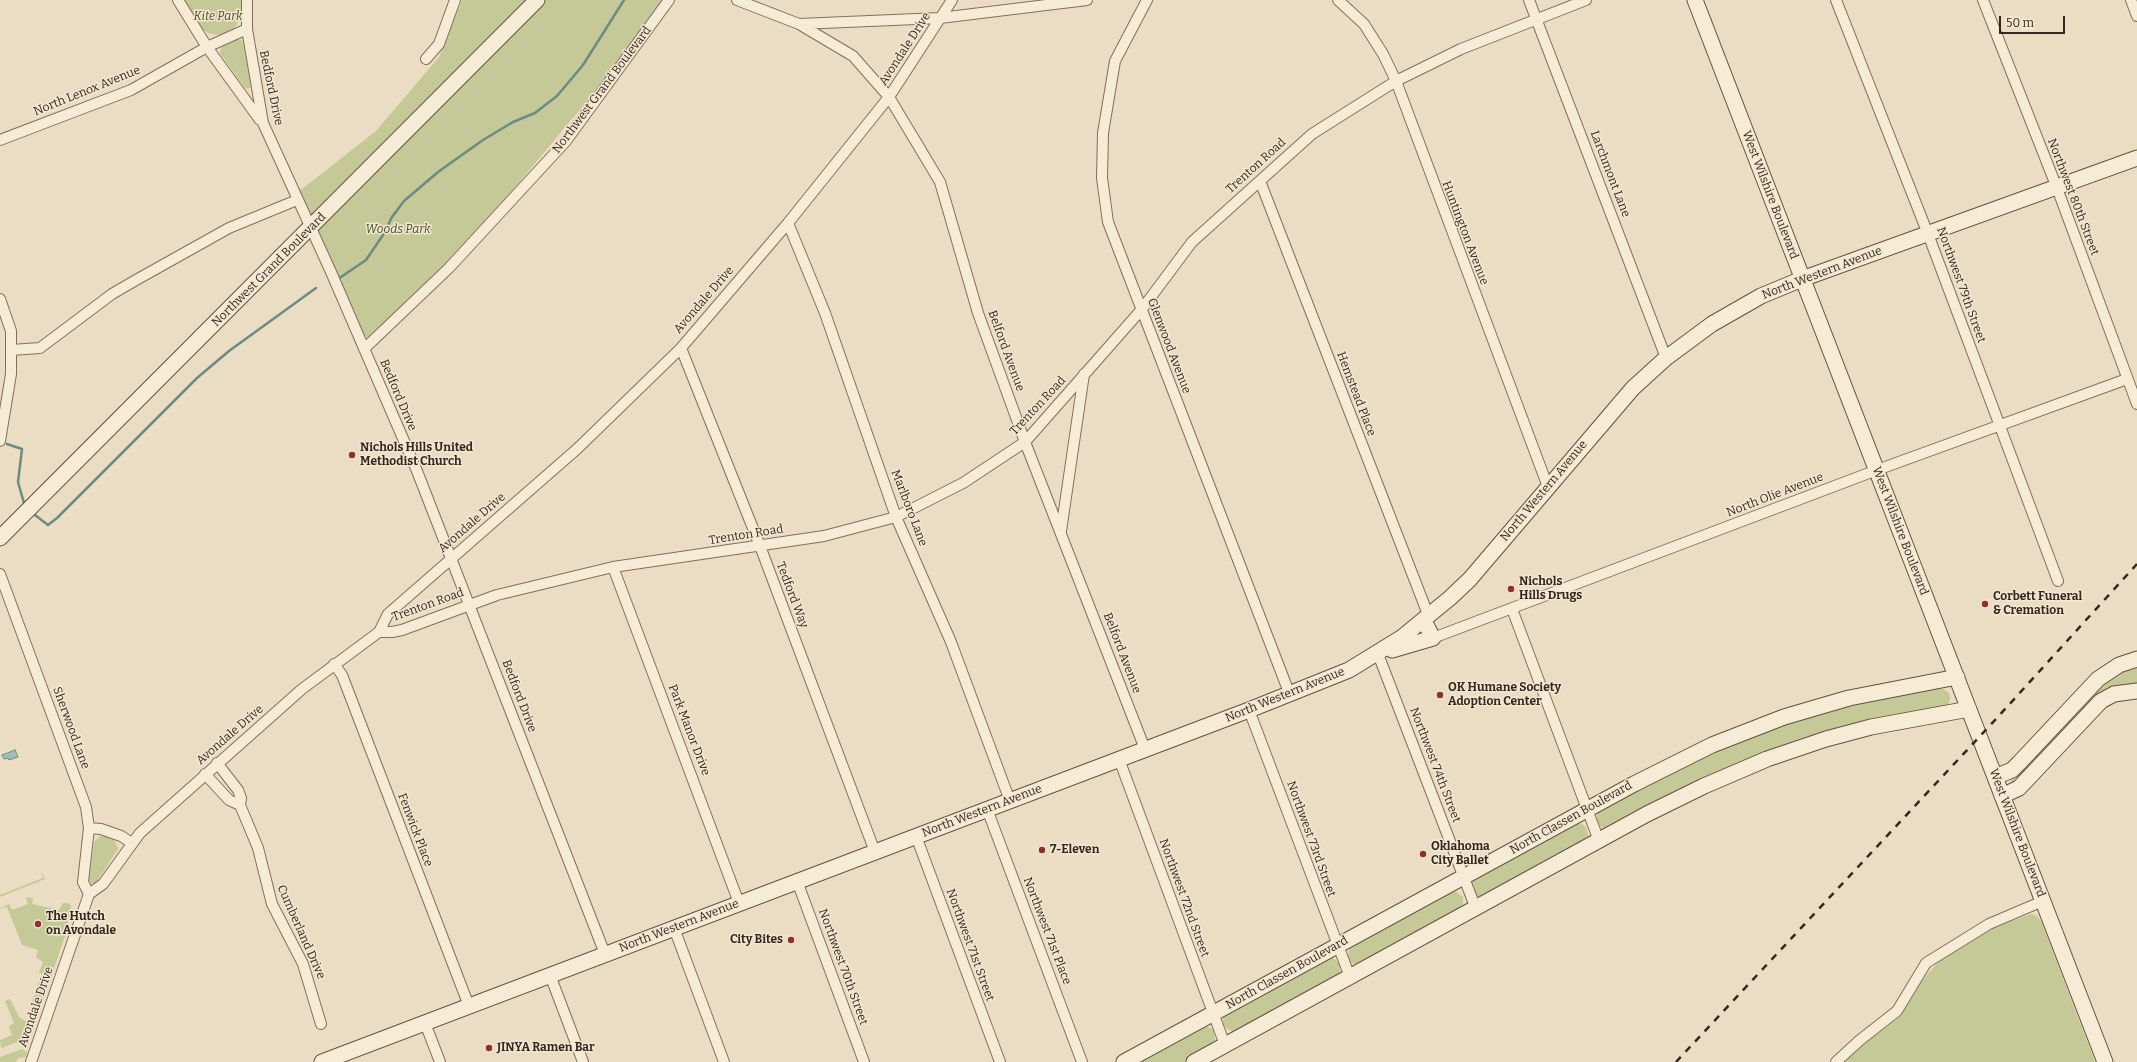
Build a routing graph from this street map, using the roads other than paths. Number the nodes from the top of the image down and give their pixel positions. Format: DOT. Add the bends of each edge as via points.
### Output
graph roads {
  1 [pos="178,0"];
  2 [pos="247,0"];
  3 [pos="455,0"];
  4 [pos="537,0"];
  5 [pos="669,0"];
  6 [pos="737,0"];
  7 [pos="952,0"];
  8 [pos="1087,0"];
  9 [pos="1147,0"];
  10 [pos="1338,0"];
  11 [pos="1529,0"];
  12 [pos="1586,0"];
  13 [pos="1695,0"];
  14 [pos="1836,0"];
  15 [pos="1983,0"];
  16 [pos="2131,0"];
  17 [pos="2137,16"];
  18 [pos="940,18"];
  19 [pos="1537,19"];
  20 [pos="799,24"];
  21 [pos="247,29"];
  22 [pos="207,47"];
  23 [pos="426,59"];
  24 [pos="1396,81"];
  25 [pos="889,97"];
  26 [pos="263,123"];
  27 [pos="0,140"];
  28 [pos="2137,158"];
  29 [pos="1260,180"];
  30 [pos="2056,188"];
  31 [pos="297,200"];
  32 [pos="788,223"];
  33 [pos="310,230"];
  34 [pos="1928,234"];
  35 [pos="1802,278"];
  36 [pos="0,299"];
  37 [pos="1142,309"];
  38 [pos="681,348"];
  39 [pos="364,349"];
  40 [pos="11,350"];
  41 [pos="1666,358"];
  42 [pos="1084,374"];
  43 [pos="2128,379"];
  44 [pos="2137,404"];
  45 [pos="1999,426"];
  46 [pos="1,437"];
  47 [pos="1025,442"];
  48 [pos="1877,470"];
  49 [pos="1548,486"];
  50 [pos="896,517"];
  51 [pos="1060,533"];
  52 [pos="0,538"];
  53 [pos="760,546"];
  54 [pos="452,558"];
  55 [pos="613,567"];
  56 [pos="0,574"];
  57 [pos="2058,581"];
  58 [pos="470,604"];
  59 [pos="1512,609"];
  60 [pos="1426,619"];
  61 [pos="379,632"];
  62 [pos="1433,638"];
  63 [pos="1378,654"];
  64 [pos="2137,659"];
  65 [pos="334,664"];
  66 [pos="1957,677"];
  67 [pos="2137,691"];
  68 [pos="1290,695"];
  69 [pos="1969,709"];
  70 [pos="1249,710"];
  71 [pos="1145,749"];
  72 [pos="1119,759"];
  73 [pos="217,763"];
  74 [pos="205,774"];
  75 [pos="1995,777"];
  76 [pos="2002,796"];
  77 [pos="1010,800"];
  78 [pos="240,806"];
  79 [pos="987,809"];
  80 [pos="1587,809"];
  81 [pos="89,828"];
  82 [pos="916,836"];
  83 [pos="1599,841"];
  84 [pos="132,843"];
  85 [pos="875,852"];
  86 [pos="1464,877"];
  87 [pos="797,881"];
  88 [pos="89,894"];
  89 [pos="2043,901"];
  90 [pos="739,903"];
  91 [pos="1476,908"];
  92 [pos="674,928"];
  93 [pos="1337,946"];
  94 [pos="605,954"];
  95 [pos="550,975"];
  96 [pos="1350,977"];
  97 [pos="469,1006"];
  98 [pos="1213,1014"];
  99 [pos="425,1023"];
  100 [pos="321,1024"];
  101 [pos="1225,1045"];
  102 [pos="31,1062"];
  103 [pos="322,1062"];
  104 [pos="440,1062"];
  105 [pos="583,1062"];
  106 [pos="724,1062"];
  107 [pos="864,1062"];
  108 [pos="1000,1062"];
  109 [pos="1082,1062"];
  110 [pos="1124,1062"];
  111 [pos="1194,1062"];
  112 [pos="1836,1062"];
  113 [pos="2105,1062"];
  1 -- 22 [label="street"];
  2 -- 21 [label="street, Bedford Drive"];
  3 -- 23 [label="street" via="439,44"];
  4 -- 33 [label="street, Northwest Grand Boulevard"];
  5 -- 39 [label="street, Northwest Grand Boulevard" via="566,141 449,268"];
  6 -- 20 [label="street"];
  7 -- 18 [label="street, Avondale Drive"];
  8 -- 18 [label="street"];
  9 -- 37 [label="street, Glenwood Avenue" via="1115,61 1103,133 1102,178 1108,222"];
  10 -- 24 [label="street, Huntington Avenue" via="1364,24"];
  11 -- 19 [label="street, Larchmont Lane"];
  12 -- 19 [label="street, Trenton Road"];
  13 -- 35 [label="street, West Wilshire Boulevard"];
  14 -- 34 [label="street, Northwest 79th Street"];
  15 -- 30 [label="street, Northwest 80th Street"];
  16 -- 17 [label="street"];
  18 -- 20 [label="street"];
  18 -- 25 [label="street, Avondale Drive"];
  19 -- 24 [label="street, Trenton Road" via="1461,49"];
  19 -- 41 [label="street, Larchmont Lane"];
  20 -- 25 [label="street, Belford Avenue" via="853,56"];
  21 -- 22 [label="street, North Lenox Avenue"];
  21 -- 26 [label="street, Bedford Drive"];
  22 -- 26 [label="street"];
  22 -- 27 [label="street, North Lenox Avenue" via="131,90"];
  24 -- 29 [label="street, Trenton Road" via="1312,134"];
  24 -- 49 [label="street, Huntington Avenue"];
  25 -- 32 [label="street, Avondale Drive"];
  25 -- 47 [label="street, Belford Avenue" via="940,182 978,313"];
  26 -- 31 [label="street, Bedford Drive"];
  28 -- 30 [label="street, North Western Avenue"];
  29 -- 37 [label="street, Trenton Road" via="1192,242"];
  29 -- 60 [label="street, Hemstead Place"];
  30 -- 34 [label="street, North Western Avenue"];
  30 -- 43 [label="street, Northwest 80th Street"];
  31 -- 33 [label="street, Bedford Drive"];
  31 -- 40 [label="street" via="229,228 136,280 112,294 40,348"];
  32 -- 38 [label="street, Avondale Drive"];
  32 -- 50 [label="street, Marlboro Lane" via="825,313"];
  33 -- 39 [label="street, Bedford Drive"];
  33 -- 52 [label="street, Northwest Grand Boulevard"];
  34 -- 35 [label="street, North Western Avenue"];
  34 -- 45 [label="street, Northwest 79th Street"];
  35 -- 41 [label="street, North Western Avenue" via="1740,307"];
  35 -- 48 [label="street, West Wilshire Boulevard"];
  36 -- 40 [label="street" via="11,331"];
  37 -- 42 [label="street, Trenton Road"];
  37 -- 68 [label="street, Glenwood Avenue"];
  38 -- 53 [label="street, Tedford Way"];
  38 -- 54 [label="street, Avondale Drive" via="577,449"];
  39 -- 54 [label="street, Bedford Drive"];
  40 -- 46 [label="street" via="11,374"];
  41 -- 49 [label="street, North Western Avenue" via="1617,405"];
  42 -- 47 [label="street, Trenton Road"];
  42 -- 51 [label="street"];
  43 -- 44 [label="street, Northwest 80th Street"];
  43 -- 45 [label="street, North Olie Avenue"];
  45 -- 48 [label="street, North Olie Avenue"];
  45 -- 57 [label="street, Northwest 79th Street"];
  47 -- 50 [label="street, Trenton Road" via="963,483"];
  47 -- 51 [label="street, Belford Avenue"];
  48 -- 59 [label="street, North Olie Avenue"];
  48 -- 66 [label="street, West Wilshire Boulevard"];
  49 -- 60 [label="street, North Western Avenue" via="1470,579"];
  50 -- 53 [label="street, Trenton Road" via="824,536"];
  50 -- 77 [label="street, Marlboro Lane" via="951,642"];
  51 -- 71 [label="street, Belford Avenue"];
  53 -- 55 [label="street, Trenton Road"];
  53 -- 85 [label="street, Tedford Way"];
  54 -- 58 [label="street, Bedford Drive"];
  54 -- 61 [label="street, Avondale Drive" via="388,614"];
  55 -- 58 [label="street, Trenton Road" via="543,583"];
  55 -- 90 [label="street, Park Manor Drive"];
  56 -- 81 [label="street, Sherwood Lane" via="83,799"];
  58 -- 61 [label="street, Trenton Road" via="402,630"];
  58 -- 94 [label="street, Bedford Drive"];
  59 -- 62 [label="street, North Olie Avenue"];
  59 -- 80 [label="street"];
  60 -- 62 [label="street"];
  60 -- 63 [label="street, North Western Avenue"];
  61 -- 65 [label="street, Avondale Drive"];
  62 -- 63 [label="street"];
  63 -- 68 [label="street, North Western Avenue"];
  63 -- 86 [label="street, Northwest 74th Street"];
  64 -- 75 [label="street" via="2119,665 2098,679 2012,770"];
  65 -- 73 [label="street, Avondale Drive"];
  65 -- 97 [label="street, Fenwick Place" via="342,675"];
  66 -- 69 [label="street, West Wilshire Boulevard"];
  66 -- 80 [label="street, North Classen Boulevard" via="1863,695 1777,720 1719,742 1667,766"];
  67 -- 76 [label="street" via="2114,694 2101,701 2019,788"];
  68 -- 70 [label="street, North Western Avenue"];
  69 -- 75 [label="street, West Wilshire Boulevard"];
  69 -- 83 [label="street" via="1871,727 1795,749 1704,786"];
  70 -- 71 [label="street, North Western Avenue"];
  70 -- 93 [label="street, Northwest 73rd Street"];
  71 -- 72 [label="street, North Western Avenue"];
  72 -- 77 [label="street, North Western Avenue"];
  72 -- 98 [label="street, Northwest 72nd Street"];
  73 -- 74 [label="street, Avondale Drive"];
  73 -- 78 [label="street, Cumberland Drive" via="238,790"];
  74 -- 78 [label="street, Cumberland Drive" via="229,800"];
  74 -- 84 [label="street, Avondale Drive" via="153,820"];
  75 -- 76 [label="street, West Wilshire Boulevard"];
  76 -- 89 [label="street, West Wilshire Boulevard"];
  77 -- 79 [label="street, North Western Avenue"];
  78 -- 100 [label="street, Cumberland Drive" via="254,833 272,904 307,973"];
  79 -- 82 [label="street, North Western Avenue"];
  79 -- 109 [label="street, Northwest 71st Place"];
  80 -- 83 [label="street"];
  80 -- 86 [label="street, North Classen Boulevard"];
  81 -- 84 [label="street" via="101,829"];
  81 -- 88 [label="street, Sherwood Lane" via="83,882"];
  82 -- 85 [label="street, North Western Avenue"];
  82 -- 108 [label="street, Northwest 71st Street"];
  83 -- 91 [label="street"];
  84 -- 88 [label="street, Avondale Drive" via="103,884"];
  85 -- 87 [label="street, North Western Avenue"];
  86 -- 91 [label="street, Northwest 74th Street"];
  86 -- 93 [label="street, North Classen Boulevard"];
  87 -- 90 [label="street, North Western Avenue"];
  87 -- 107 [label="street, Northwest 70th Street"];
  88 -- 102 [label="street, Avondale Drive"];
  89 -- 112 [label="street" via="1990,924 1926,963 1897,1011"];
  89 -- 113 [label="street, West Wilshire Boulevard"];
  90 -- 92 [label="street, North Western Avenue"];
  91 -- 96 [label="street"];
  92 -- 94 [label="street, North Western Avenue"];
  92 -- 106 [label="street"];
  93 -- 96 [label="street, Northwest 73rd Street"];
  93 -- 98 [label="street, North Classen Boulevard"];
  94 -- 95 [label="street, North Western Avenue"];
  95 -- 97 [label="street, North Western Avenue"];
  95 -- 105 [label="street"];
  96 -- 101 [label="street"];
  97 -- 99 [label="street, North Western Avenue"];
  98 -- 101 [label="street, Northwest 72nd Street"];
  98 -- 110 [label="street, North Classen Boulevard"];
  99 -- 103 [label="street, North Western Avenue"];
  99 -- 104 [label="street"];
  101 -- 111 [label="street"];
}
